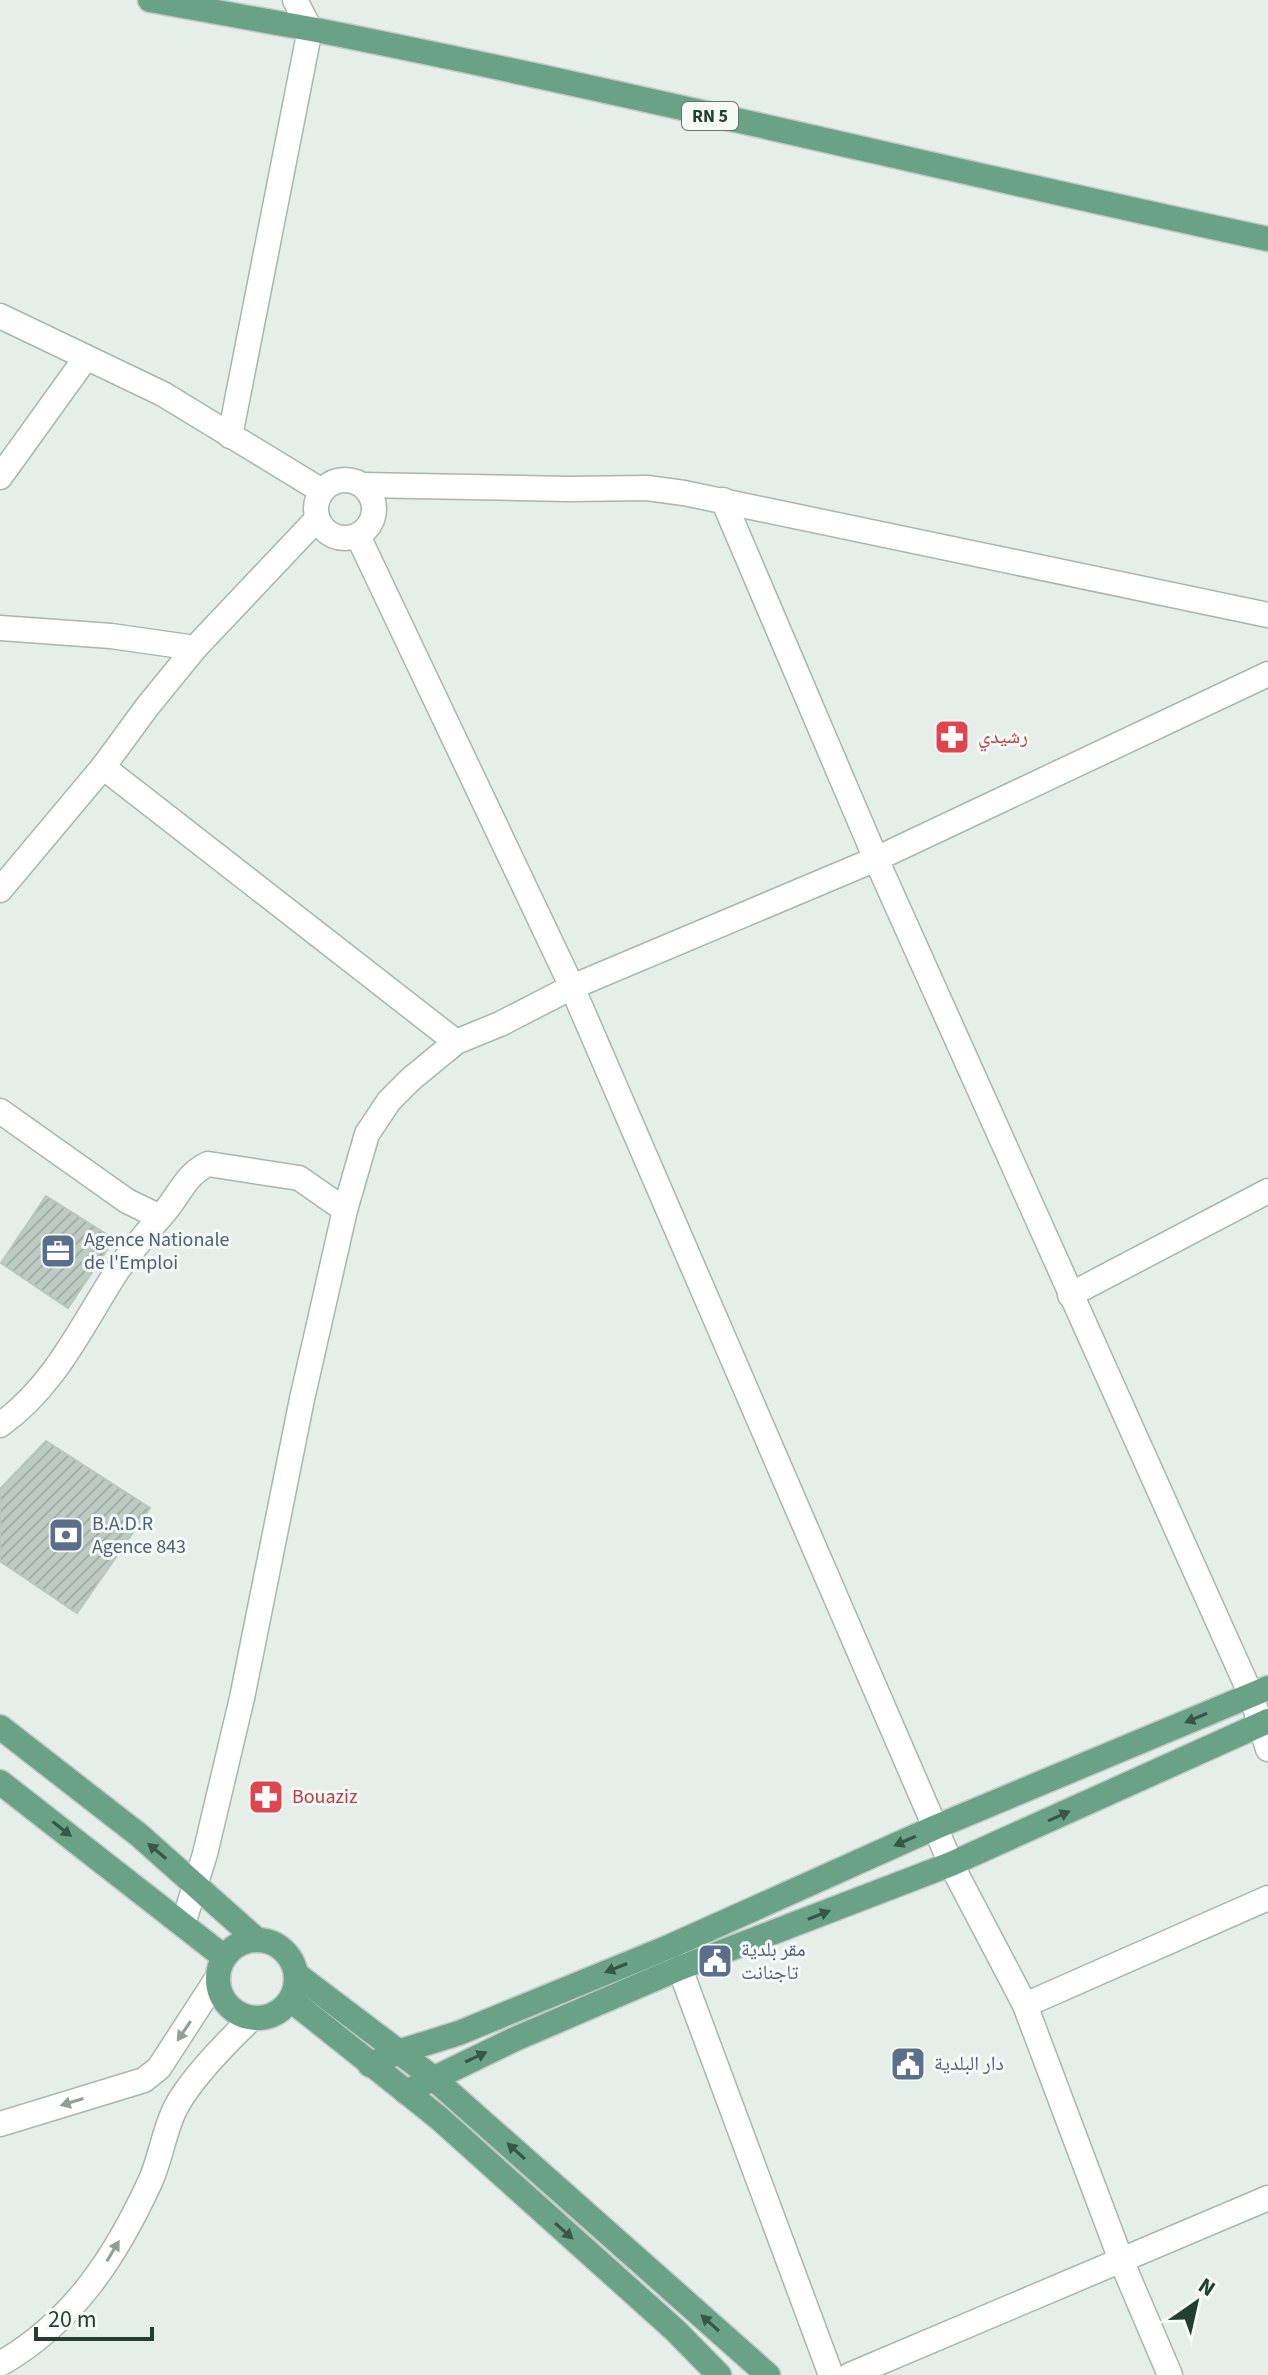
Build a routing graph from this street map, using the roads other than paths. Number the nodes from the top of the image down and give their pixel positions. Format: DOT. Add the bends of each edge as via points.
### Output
graph roads {
  1 [pos="150,0"];
  2 [pos="295,0"];
  3 [pos="310,29"];
  4 [pos="1268,239"];
  5 [pos="0,316"];
  6 [pos="85,359"];
  7 [pos="230,436"];
  8 [pos="0,477"];
  9 [pos="363,485"];
  10 [pos="322,491"];
  11 [pos="723,500"];
  12 [pos="317,519"];
  13 [pos="358,536"];
  14 [pos="1268,615"];
  15 [pos="0,628"];
  16 [pos="195,648"];
  17 [pos="1268,674"];
  18 [pos="103,767"];
  19 [pos="876,859"];
  20 [pos="8,866"];
  21 [pos="0,890"];
  22 [pos="572,987"];
  23 [pos="456,1042"];
  24 [pos="0,1111"];
  25 [pos="1268,1191"];
  26 [pos="345,1210"];
  27 [pos="160,1217"];
  28 [pos="1070,1295"];
  29 [pos="0,1425"];
  30 [pos="1260,1692"];
  31 [pos="1264,1723"];
  32 [pos="0,1727"];
  33 [pos="1268,1749"];
  34 [pos="0,1782"];
  35 [pos="936,1827"];
  36 [pos="951,1864"];
  37 [pos="197,1884"];
  38 [pos="1268,1898"];
  39 [pos="183,1924"];
  40 [pos="257,1940"];
  41 [pos="676,1957"];
  42 [pos="221,1967"];
  43 [pos="296,1974"];
  44 [pos="291,2000"];
  45 [pos="1025,2005"];
  46 [pos="252,2018"];
  47 [pos="398,2052"];
  48 [pos="370,2065"];
  49 [pos="432,2077"];
  50 [pos="406,2092"];
  51 [pos="0,2124"];
  52 [pos="1268,2198"];
  53 [pos="1121,2260"];
  54 [pos="0,2364"];
  55 [pos="719,2375"];
  56 [pos="768,2375"];
  57 [pos="831,2375"];
  58 [pos="850,2375"];
  59 [pos="1170,2375"];
  1 -- 3 [label="main road, RN 5"];
  2 -- 3 [label="street"];
  3 -- 4 [label="main road, RN 5"];
  3 -- 7 [label="street"];
  5 -- 6 [label="street"];
  6 -- 7 [label="street" via="163,394"];
  6 -- 8 [label="street"];
  7 -- 10 [label="street"];
  9 -- 10 [label="street" via="346,479"];
  9 -- 11 [label="street" via="647,488"];
  9 -- 13 [label="street" via="373,499 374,516"];
  10 -- 12 [label="street"];
  11 -- 14 [label="street"];
  11 -- 19 [label="street"];
  12 -- 13 [label="street" via="334,536"];
  12 -- 16 [label="street"];
  13 -- 22 [label="street"];
  15 -- 16 [label="street"];
  16 -- 18 [label="street"];
  17 -- 19 [label="street"];
  18 -- 20 [label="street"];
  18 -- 23 [label="street"];
  19 -- 22 [label="street"];
  19 -- 28 [label="street"];
  20 -- 21 [label="street"];
  22 -- 23 [label="street"];
  22 -- 35 [label="street"];
  23 -- 26 [label="street" via="389,1101 367,1134"];
  24 -- 27 [label="street" via="127,1201"];
  25 -- 28 [label="street"];
  26 -- 27 [label="street" via="299,1178 208,1164 186,1180"];
  26 -- 37 [label="street" via="242,1698"];
  27 -- 29 [label="street" via="118,1271 66,1356"];
  28 -- 30 [label="street"];
  30 -- 31 [label="street"];
  30 -- 35 [label="main road, one-way"];
  31 -- 33 [label="street"];
  36 -- 31 [label="main road, one-way"];
  37 -- 32 [label="main road, one-way"];
  34 -- 39 [label="main road, one-way"];
  35 -- 36 [label="street"];
  35 -- 41 [label="main road, one-way"];
  41 -- 36 [label="main road, one-way"];
  36 -- 45 [label="street"];
  37 -- 39 [label="street"];
  37 -- 40 [label="main road"];
  38 -- 45 [label="street"];
  39 -- 42 [label="main road"];
  40 -- 42 [label="main road" via="245,1942"];
  40 -- 43 [label="main road" via="283,1950"];
  41 -- 47 [label="main road, one-way"];
  49 -- 41 [label="main road, one-way"];
  41 -- 57 [label="street"];
  42 -- 46 [label="main road" via="224,2000 241,2016"];
  42 -- 51 [label="street, one-way" via="159,2068 144,2080"];
  43 -- 44 [label="main road"];
  43 -- 47 [label="main road"];
  44 -- 46 [label="main road" via="267,2018"];
  44 -- 48 [label="main road"];
  45 -- 53 [label="street"];
  54 -- 46 [label="street, one-way" via="59,2323 89,2290 150,2182 184,2094"];
  47 -- 48 [label="main road"];
  47 -- 49 [label="main road"];
  48 -- 50 [label="main road"];
  49 -- 50 [label="main road"];
  56 -- 49 [label="main road, one-way"];
  50 -- 55 [label="main road, one-way"];
  52 -- 53 [label="street"];
  53 -- 58 [label="street"];
  53 -- 59 [label="street"];
}
